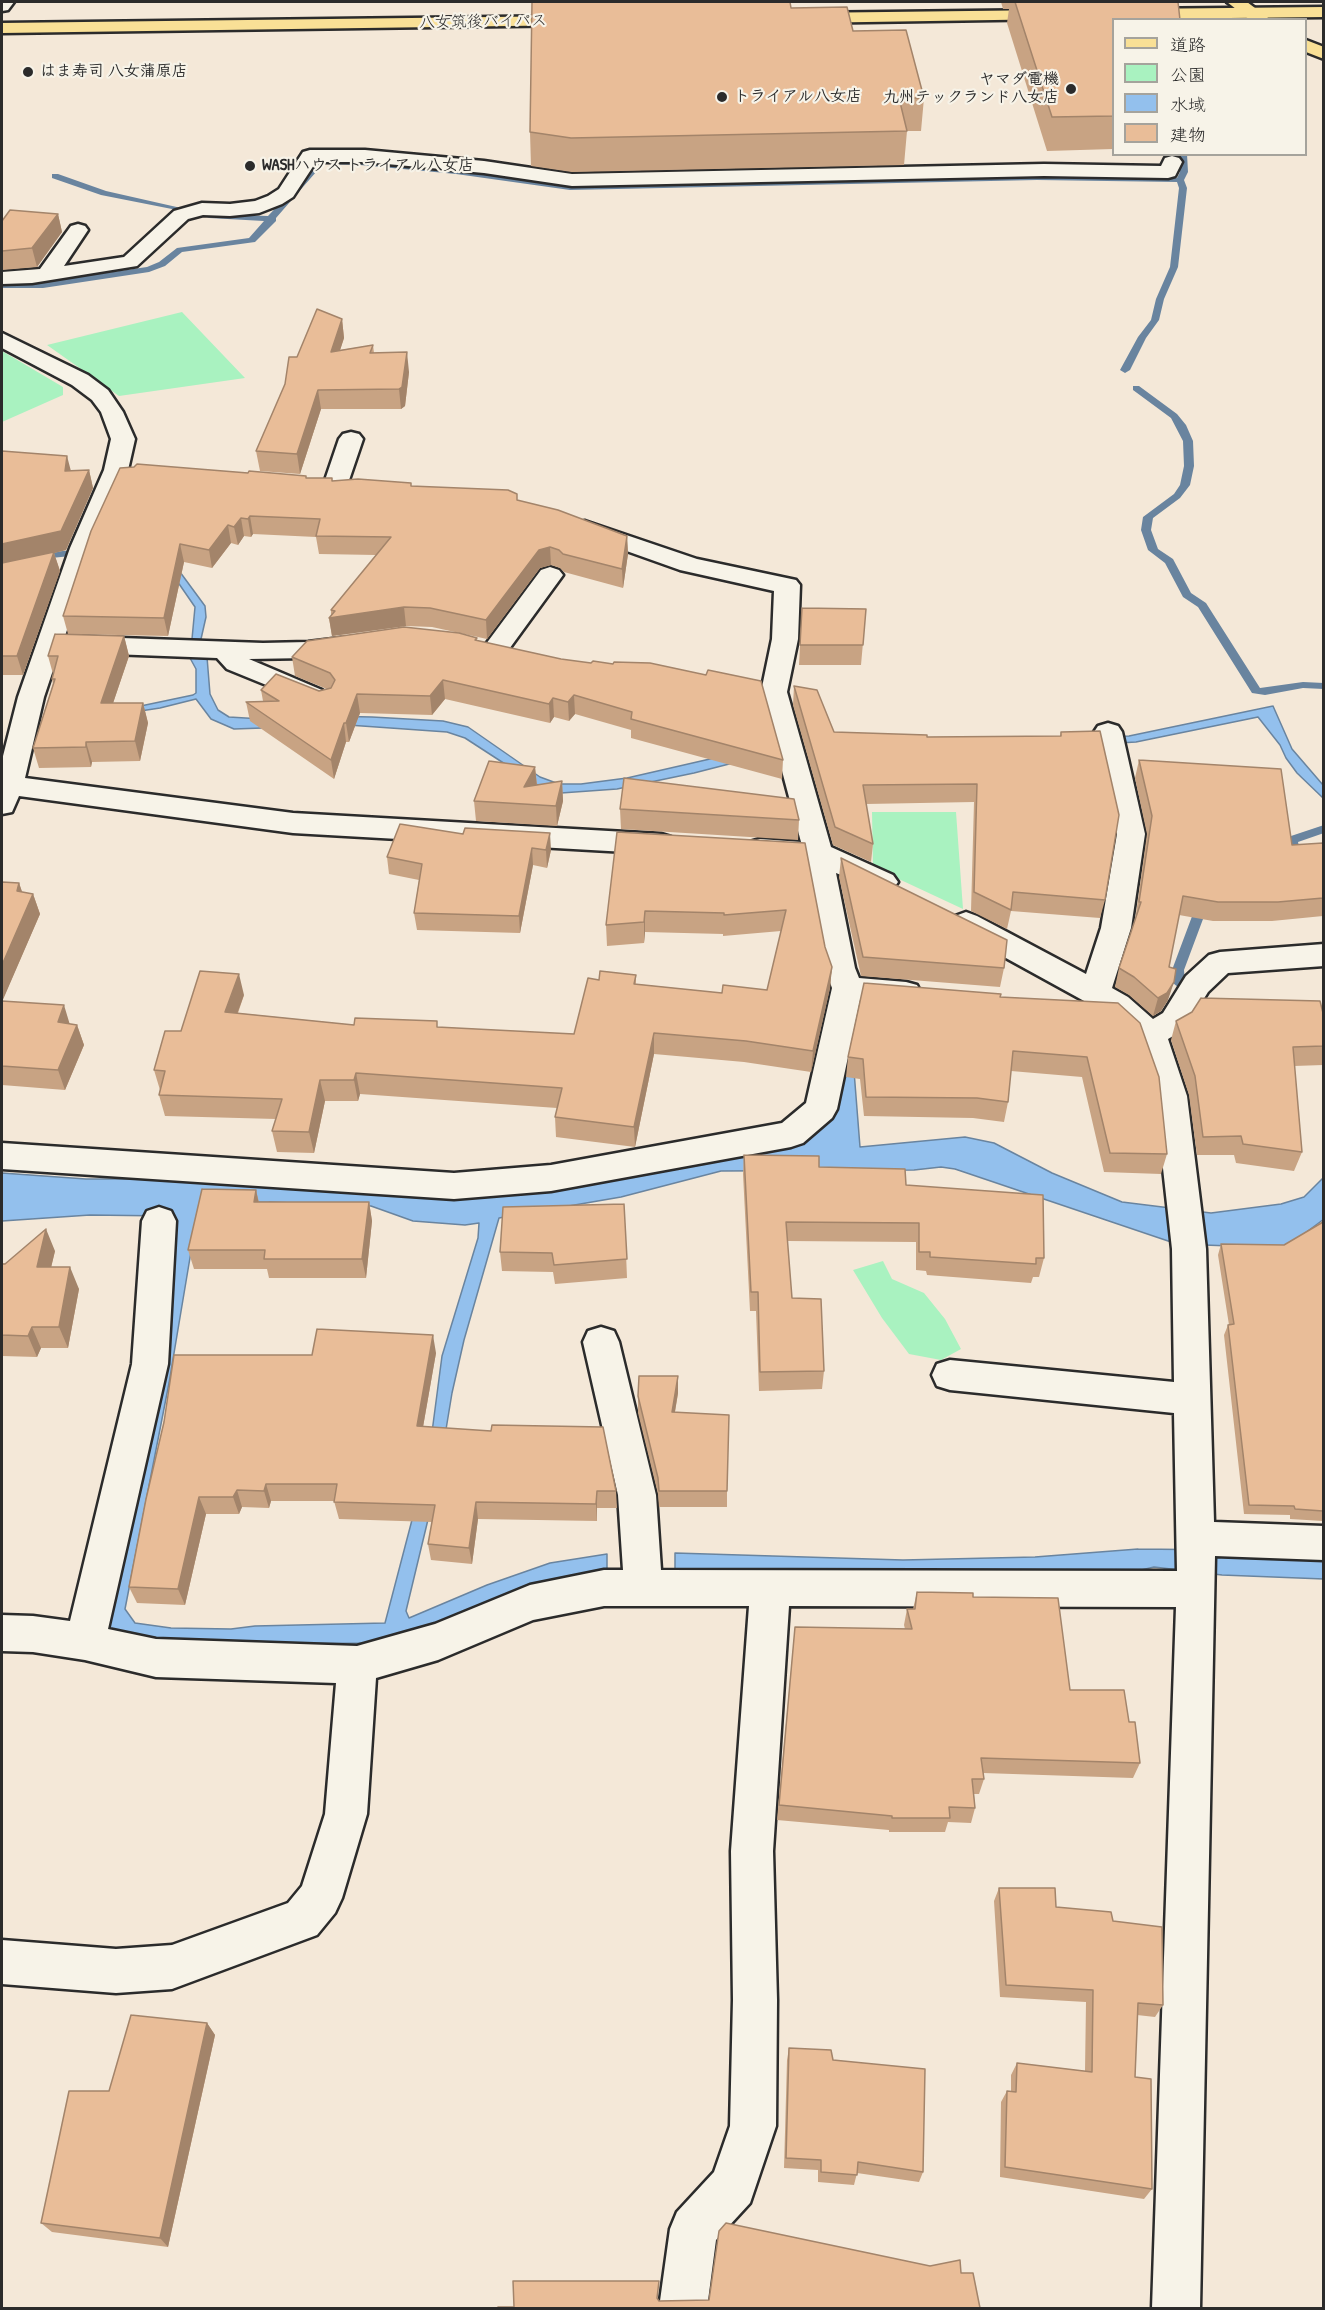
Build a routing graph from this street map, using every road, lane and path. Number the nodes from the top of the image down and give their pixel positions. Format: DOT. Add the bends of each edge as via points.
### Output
graph roads {
  1 [pos="5,2"];
  2 [pos="1236,2"];
  3 [pos="2,6"];
  4 [pos="1069,8"];
  5 [pos="790,12"];
  6 [pos="1323,12"];
  7 [pos="1118,15"];
  8 [pos="2,16"];
  9 [pos="1258,16"];
  10 [pos="2,28"];
  11 [pos="1307,46"];
  12 [pos="1323,54"];
  13 [pos="1172,162"];
  14 [pos="78,230"];
  15 [pos="47,275"];
  16 [pos="2,278"];
  17 [pos="2,340"];
  18 [pos="351,438"];
  19 [pos="335,486"];
  20 [pos="563,519"];
  21 [pos="550,575"];
  22 [pos="361,643"];
  23 [pos="49,644"];
  24 [pos="205,648"];
  25 [pos="495,650"];
  26 [pos="323,700"];
  27 [pos="1109,738"];
  28 [pos="6,785"];
  29 [pos="687,845"];
  30 [pos="735,848"];
  31 [pos="818,853"];
  32 [pos="906,893"];
  33 [pos="945,913"];
  34 [pos="1323,955"];
  35 [pos="847,988"];
  36 [pos="938,996"];
  37 [pos="1106,998"];
  38 [pos="1050,1002"];
  39 [pos="1151,1035"];
  40 [pos="2,1156"];
  41 [pos="159,1221"];
  42 [pos="601,1342"];
  43 [pos="950,1375"];
  44 [pos="1192,1399"];
  45 [pos="1323,1543"];
  46 [pos="1196,1562"];
  47 [pos="643,1588"];
  48 [pos="778,1588"];
  49 [pos="2,1632"];
  50 [pos="85,1642"];
  51 [pos="357,1665"];
  52 [pos="2,1962"];
  53 [pos="683,2308"];
  54 [pos="1176,2308"];
  1 -- 3 [label="street"];
  2 -- 9 [label="main road"];
  4 -- 5 [label="main road"];
  6 -- 9 [label="main road"];
  7 -- 9 [label="main road"];
  8 -- 10 [label="main road, 八女筑後バイパス" via="588,15"];
  11 -- 12 [label="main road"];
  13 -- 15 [label="street" via="1168,172 1044,170 572,180 365,156 310,156 286,193 260,207 202,209 181,214 130,262"];
  14 -- 15 [label="street"];
  15 -- 16 [label="street"];
  17 -- 23 [label="street" via="100,394 123,438 128,471 72,555"];
  18 -- 19 [label="street"];
  20 -- 31 [label="street" via="689,565 787,585 785,639 764,690 789,746"];
  21 -- 25 [label="street"];
  22 -- 24 [label="street" via="308,650"];
  23 -- 24 [label="street"];
  23 -- 28 [label="street"];
  24 -- 26 [label="street"];
  27 -- 37 [label="street" via="1131,834"];
  28 -- 29 [label="street" via="293,824"];
  30 -- 31 [label="street"];
  31 -- 32 [label="street"];
  31 -- 35 [label="street"];
  33 -- 37 [label="street"];
  34 -- 39 [label="street" via="1220,963 1197,984 1174,1021"];
  35 -- 36 [label="street"];
  35 -- 40 [label="street" via="821,1109 791,1134 551,1178 454,1186"];
  37 -- 38 [label="street"];
  37 -- 39 [label="street"];
  39 -- 44 [label="street" via="1171,1096 1186,1211"];
  41 -- 50 [label="street" via="150,1365"];
  42 -- 47 [label="street" via="637,1495"];
  43 -- 44 [label="street"];
  44 -- 46 [label="street"];
  45 -- 46 [label="street"];
  46 -- 48 [label="street"];
  46 -- 54 [label="street"];
  47 -- 48 [label="street"];
  47 -- 51 [label="street" via="604,1588 530,1603 438,1642"];
  48 -- 53 [label="street" via="768,1606 752,1851 753,2126 733,2186 694,2229"];
  49 -- 50 [label="street"];
  50 -- 51 [label="street" via="156,1658"];
  51 -- 52 [label="street" via="346,1814 320,1898 302,1920 172,1967 116,1971"];
}
